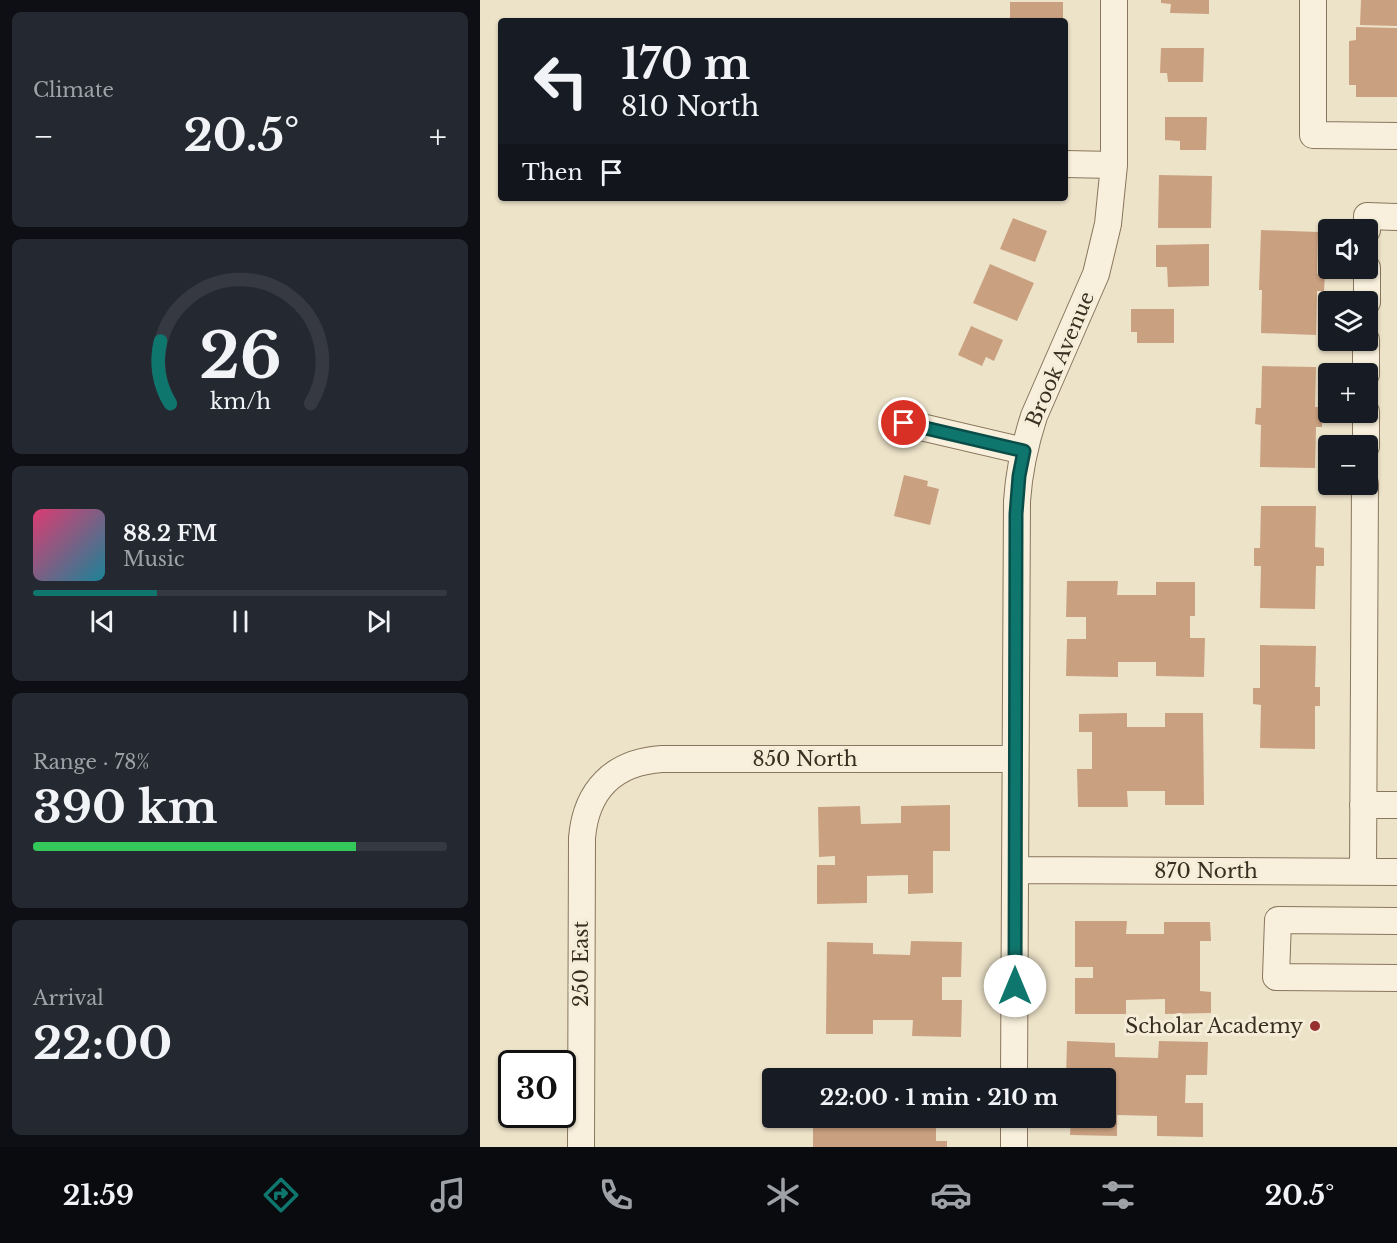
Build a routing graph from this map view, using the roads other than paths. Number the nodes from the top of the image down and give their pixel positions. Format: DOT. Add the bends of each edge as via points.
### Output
graph roads {
  1 [pos="1114,0"];
  2 [pos="1313,0"];
  3 [pos="1397,136"];
  4 [pos="1068,164"];
  5 [pos="1114,165"];
  6 [pos="1397,217"];
  7 [pos="1367,219"];
  8 [pos="904,423"];
  9 [pos="1024,451"];
  10 [pos="1365,495"];
  11 [pos="1016,759"];
  12 [pos="602,786"];
  13 [pos="1363,805"];
  14 [pos="1397,805"];
  15 [pos="1015,870"];
  16 [pos="1363,872"];
  17 [pos="1397,872"];
  18 [pos="1397,921"];
  19 [pos="1397,978"];
  20 [pos="1014,1068"];
  21 [pos="1014,1128"];
  22 [pos="581,1147"];
  23 [pos="1014,1147"];
  1 -- 5 [label="street, Brook Avenue"];
  2 -- 3 [label="street" via="1313,135"];
  4 -- 5 [label="street"];
  5 -- 9 [label="street, Brook Avenue" via="1108,224 1096,274 1034,416"];
  6 -- 7 [label="street"];
  8 -- 9 [label="street"];
  9 -- 11 [label="street, Brook Avenue" via="1017,501"];
  10 -- 13 [label="street"];
  11 -- 12 [label="street, 850 North" via="662,759 635,763"];
  11 -- 15 [label="street, Brook Avenue"];
  12 -- 22 [label="street, 250 East" via="587,810 582,838"];
  13 -- 14 [label="street"];
  13 -- 16 [label="street"];
  15 -- 16 [label="street, 870 North"];
  15 -- 20 [label="street, Brook Avenue"];
  16 -- 17 [label="street, 870 North"];
  18 -- 19 [label="street" via="1278,920 1276,977"];
  21 -- 23 [label="street"];
}
